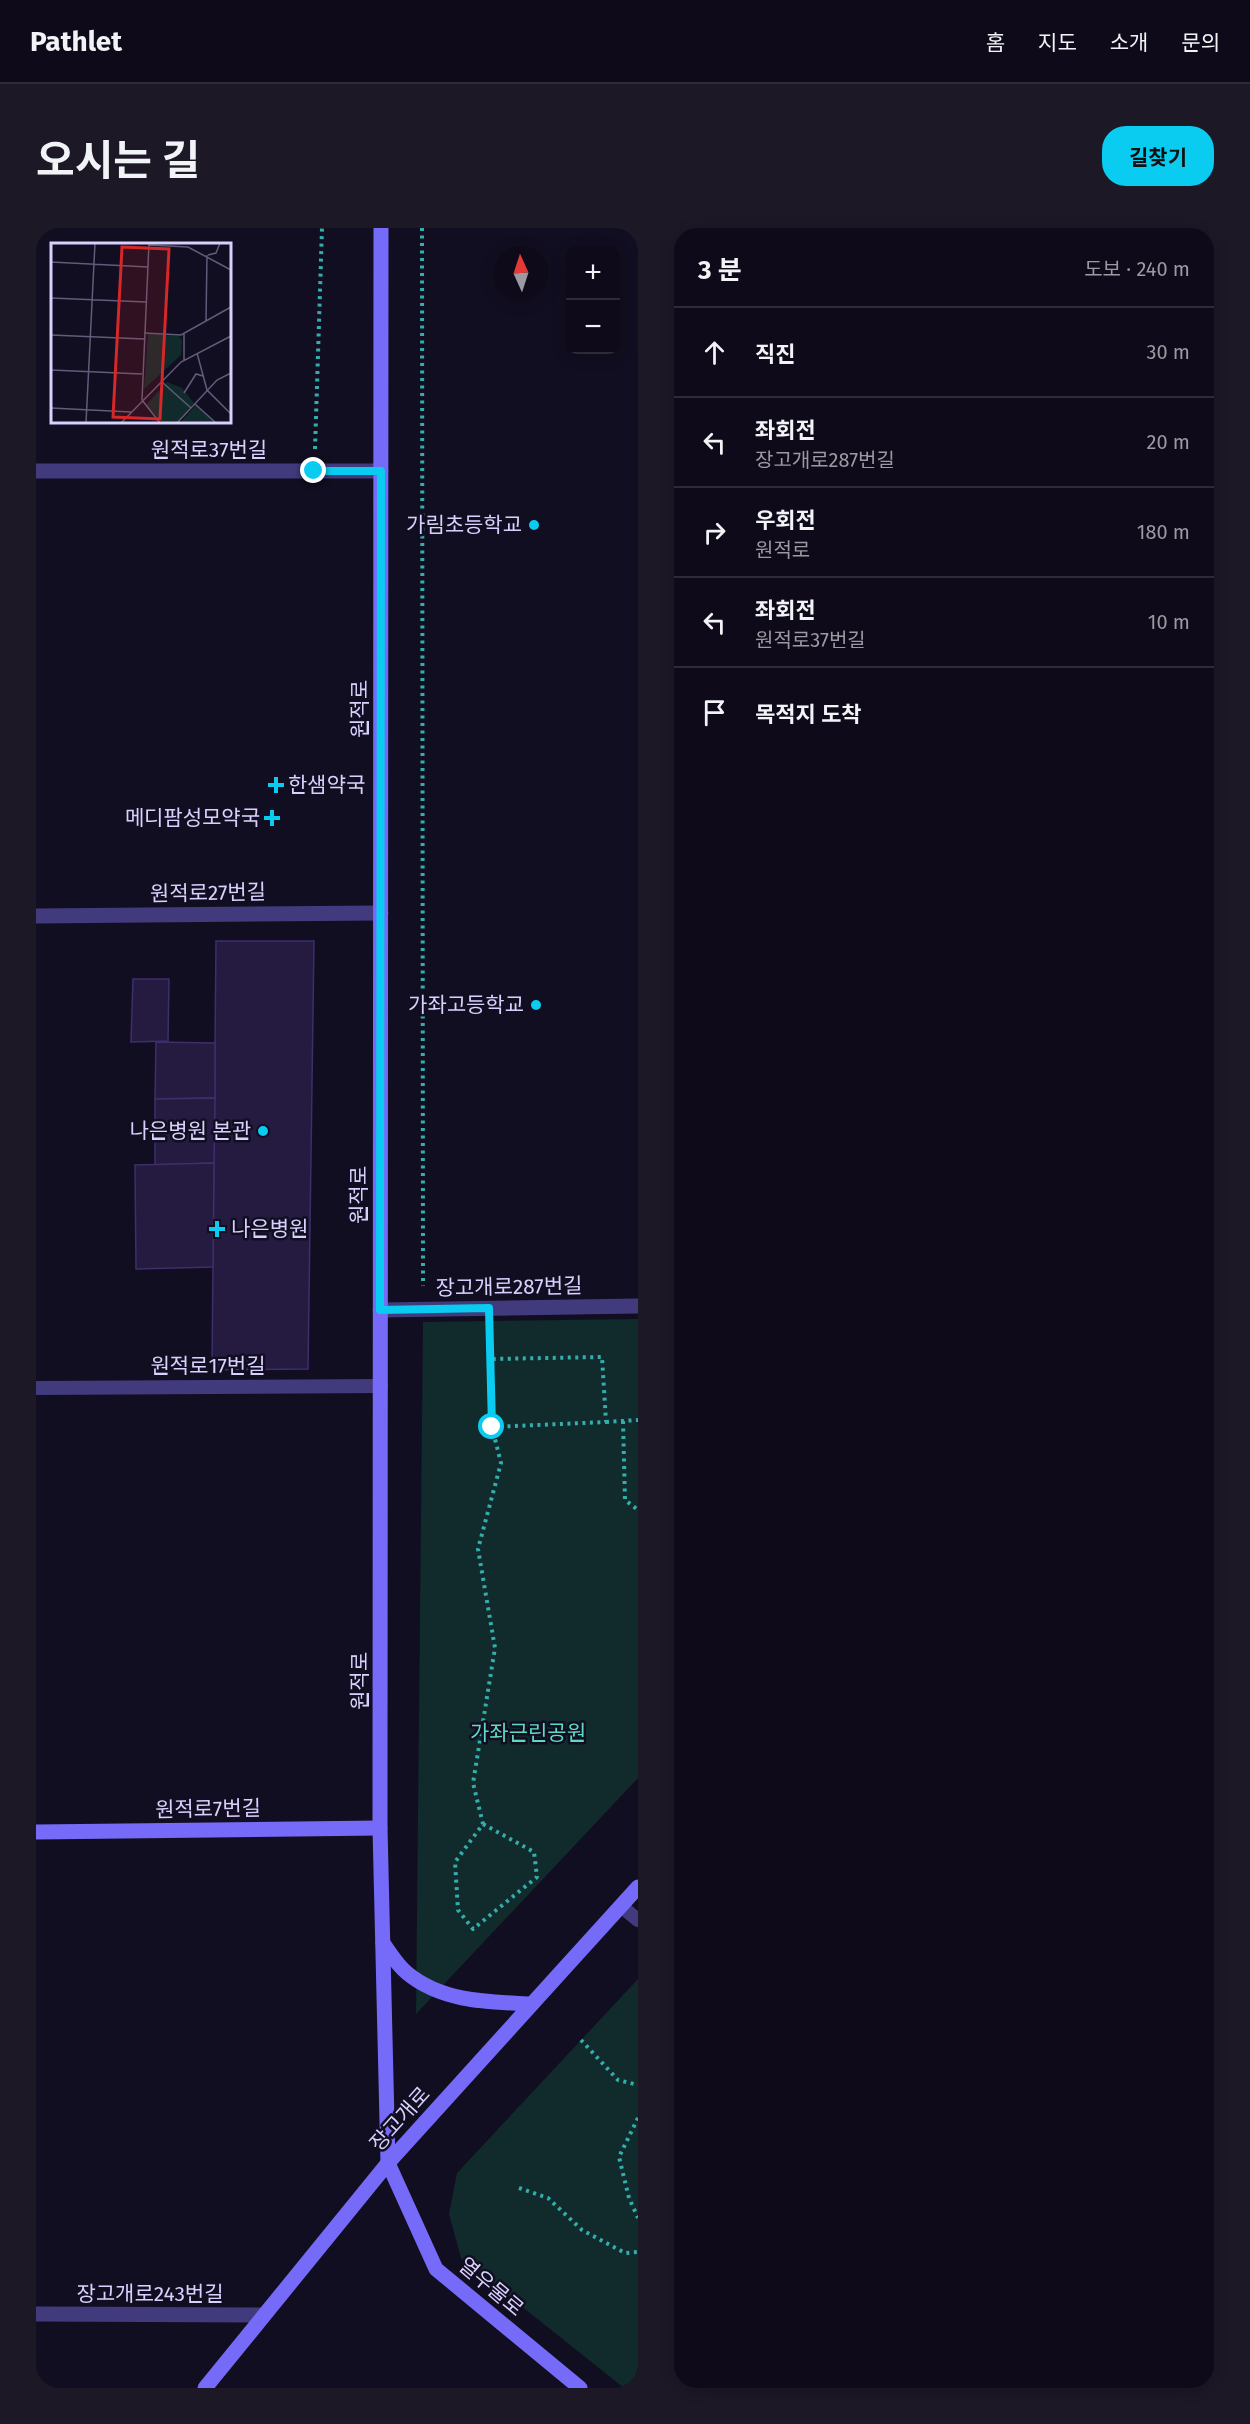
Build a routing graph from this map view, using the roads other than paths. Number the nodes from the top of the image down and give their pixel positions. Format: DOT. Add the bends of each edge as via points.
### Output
graph roads {
  1 [pos="381,228"];
  2 [pos="36,471"];
  3 [pos="381,471"];
  4 [pos="381,913"];
  5 [pos="36,916"];
  6 [pos="638,1306"];
  7 [pos="380,1310"];
  8 [pos="381,1386"];
  9 [pos="36,1388"];
  10 [pos="380,1828"];
  11 [pos="36,1832"];
  12 [pos="638,1887"];
  13 [pos="621,1906"];
  14 [pos="638,1920"];
  15 [pos="383,1943"];
  16 [pos="531,2004"];
  17 [pos="388,2163"];
  18 [pos="36,2314"];
  19 [pos="264,2315"];
  20 [pos="205,2388"];
  21 [pos="580,2388"];
  1 -- 3 [label="street, 원적로"];
  2 -- 3 [label="street, 원적로37번길"];
  3 -- 4 [label="street, 원적로"];
  4 -- 5 [label="street, 원적로27번길"];
  4 -- 7 [label="street, 원적로"];
  6 -- 7 [label="street, 장고개로287번길"];
  7 -- 8 [label="street, 원적로"];
  8 -- 9 [label="lane, 원적로17번길"];
  8 -- 10 [label="street, 원적로"];
  10 -- 11 [label="street, 원적로7번길"];
  10 -- 15 [label="street, 원적로"];
  12 -- 13 [label="street, 장고개로"];
  13 -- 14 [label="lane"];
  13 -- 16 [label="street, 장고개로"];
  15 -- 16 [label="street" via="405,1971 427,1987 480,2001"];
  15 -- 17 [label="street, 원적로"];
  16 -- 17 [label="street, 장고개로"];
  17 -- 19 [label="street, 장고개로"];
  17 -- 21 [label="street, 열우물로" via="436,2269"];
  18 -- 19 [label="street, 장고개로243번길"];
  19 -- 20 [label="street, 장고개로"];
}
